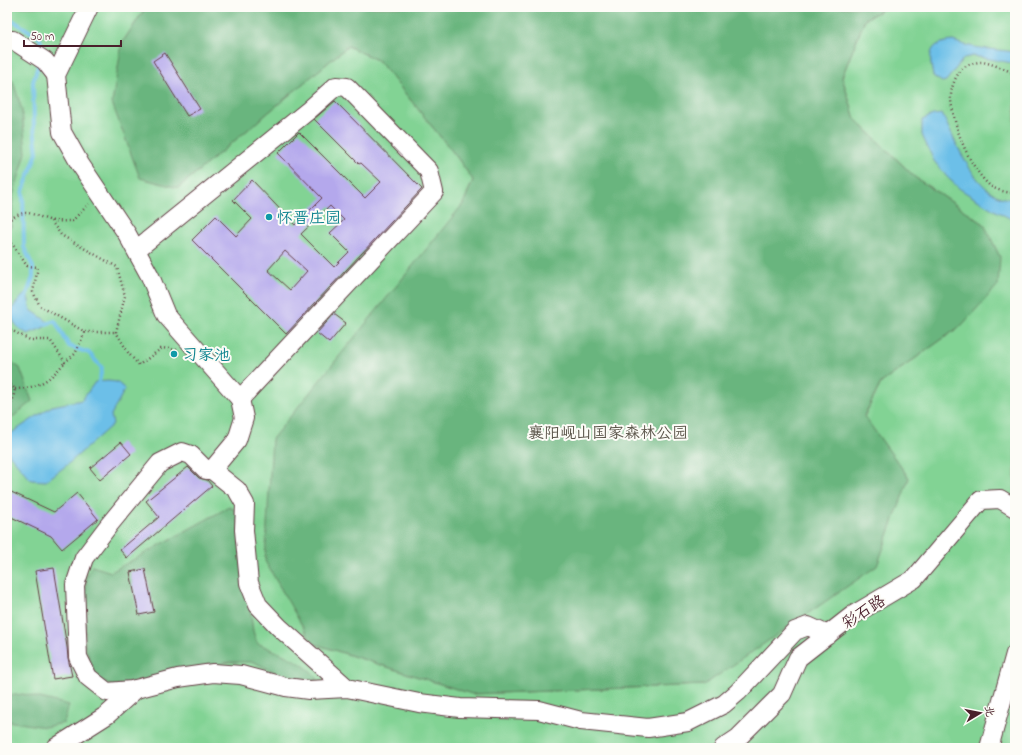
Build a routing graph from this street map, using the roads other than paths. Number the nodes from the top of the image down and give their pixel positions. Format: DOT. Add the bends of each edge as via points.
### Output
graph roads {
  1 [pos="89,7"];
  2 [pos="7,40"];
  3 [pos="45,63"];
  4 [pos="136,250"];
  5 [pos="240,399"];
  6 [pos="212,470"];
  7 [pos="1015,508"];
  8 [pos="828,635"];
  9 [pos="1015,654"];
  10 [pos="347,688"];
  11 [pos="136,689"];
  12 [pos="55,748"];
  13 [pos="723,748"];
  14 [pos="989,748"];
  1 -- 3 [label="street"];
  2 -- 3 [label="street" via="13,40"];
  3 -- 4 [label="street" via="62,132"];
  4 -- 5 [label="street" via="166,315"];
  4 -- 5 [label="street" via="336,86 347,86 429,171 434,192"];
  5 -- 6 [label="street" via="244,418 237,440"];
  6 -- 10 [label="street" via="237,490 245,504 244,530 249,583 258,605"];
  6 -- 11 [label="street" via="206,470 192,455 182,452 160,463 84,558 75,585 78,658 88,678 107,692"];
  7 -- 8 [label="street, 彩石路" via="1000,499 981,500 914,579 854,615"];
  8 -- 10 [label="street" via="808,626 795,631 724,704 688,722 648,728 581,721 539,710 460,708 418,703"];
  8 -- 13 [label="street, 彩石路" via="798,658 782,694 738,738"];
  9 -- 14 [label="street"];
  10 -- 11 [label="street" via="309,690 286,687 241,675 213,673 178,678"];
  11 -- 12 [label="street" via="107,715"];
}
